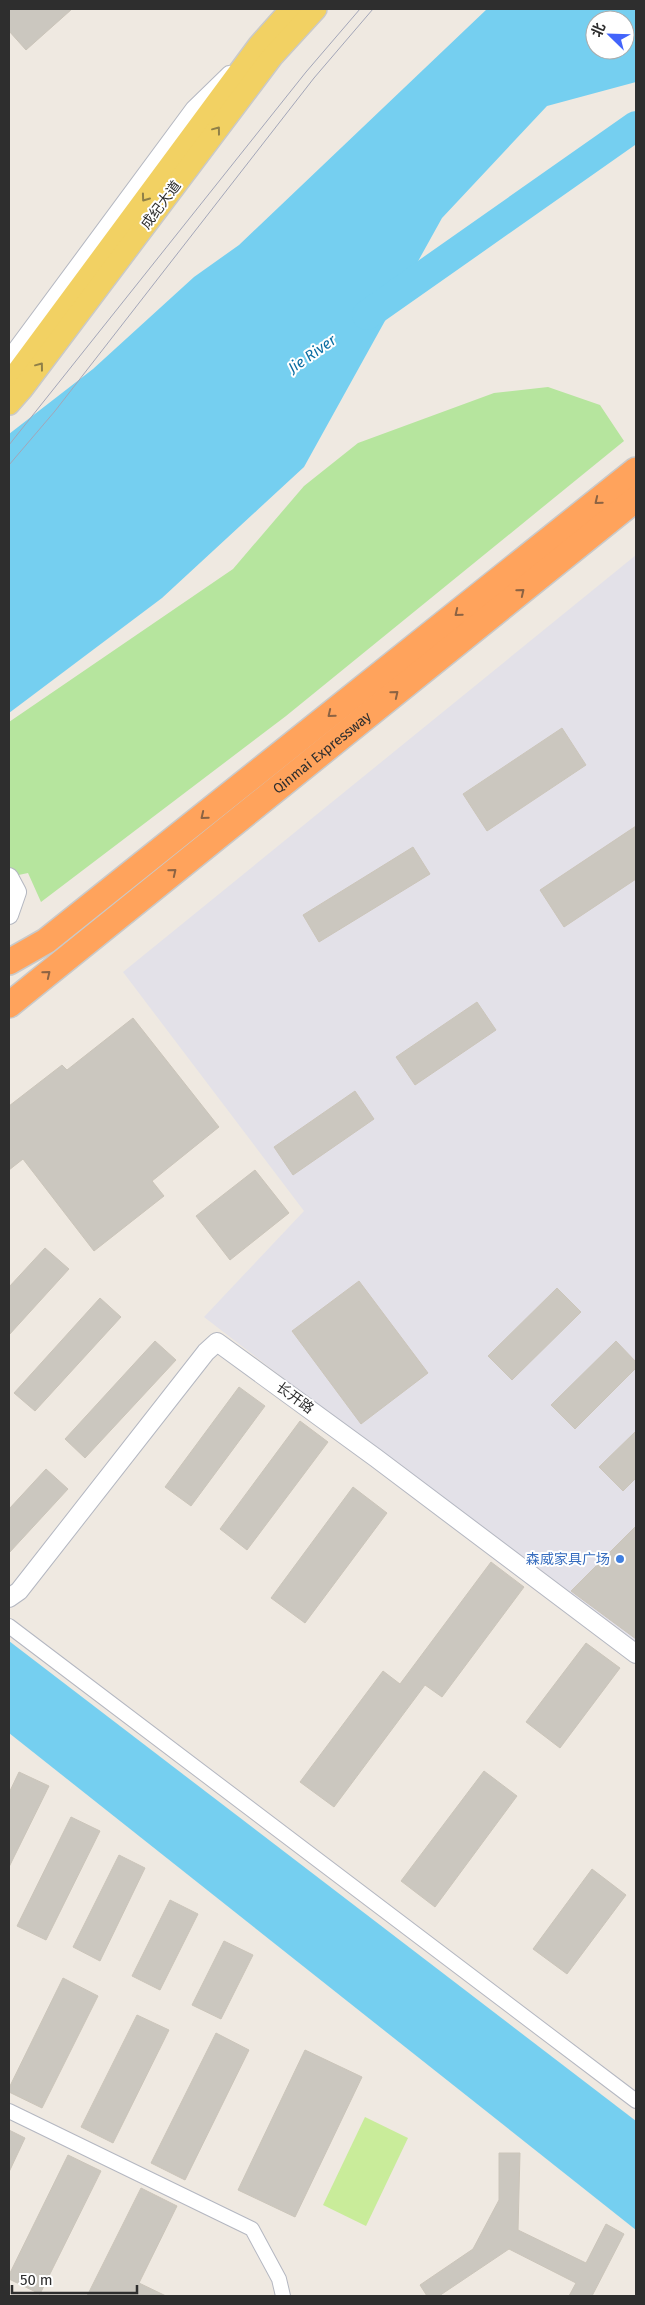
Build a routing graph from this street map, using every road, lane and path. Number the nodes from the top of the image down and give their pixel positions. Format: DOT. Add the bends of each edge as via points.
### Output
graph roads {
  1 [pos="291,9"];
  2 [pos="316,9"];
  3 [pos="259,45"];
  4 [pos="181,164"];
  5 [pos="9,357"];
  6 [pos="9,383"];
  7 [pos="9,404"];
  8 [pos="636,470"];
  9 [pos="636,499"];
  10 [pos="9,877"];
  11 [pos="9,915"];
  12 [pos="9,962"];
  13 [pos="9,1005"];
  14 [pos="9,1598"];
  15 [pos="9,1626"];
  16 [pos="636,1654"];
  17 [pos="636,2101"];
  18 [pos="9,2111"];
  19 [pos="283,2296"];
  1 -- 3 [label="main road, 成纪大道"];
  4 -- 2 [label="main road, 成纪大道, one-way"];
  3 -- 4 [label="main road, 成纪大道"];
  3 -- 5 [label="street" via="193,108"];
  4 -- 6 [label="main road, 成纪大道, one-way"];
  7 -- 4 [label="main road, 成纪大道, one-way"];
  8 -- 12 [label="highway, Qinmai Expressway, one-way" via="46,941"];
  13 -- 9 [label="highway, Qinmai Expressway, one-way"];
  10 -- 11 [label="street" via="18,892"];
  14 -- 16 [label="street, 长开路" via="19,1591 217,1342"];
  15 -- 17 [label="street"];
  18 -- 19 [label="street" via="252,2229 279,2280"];
}
